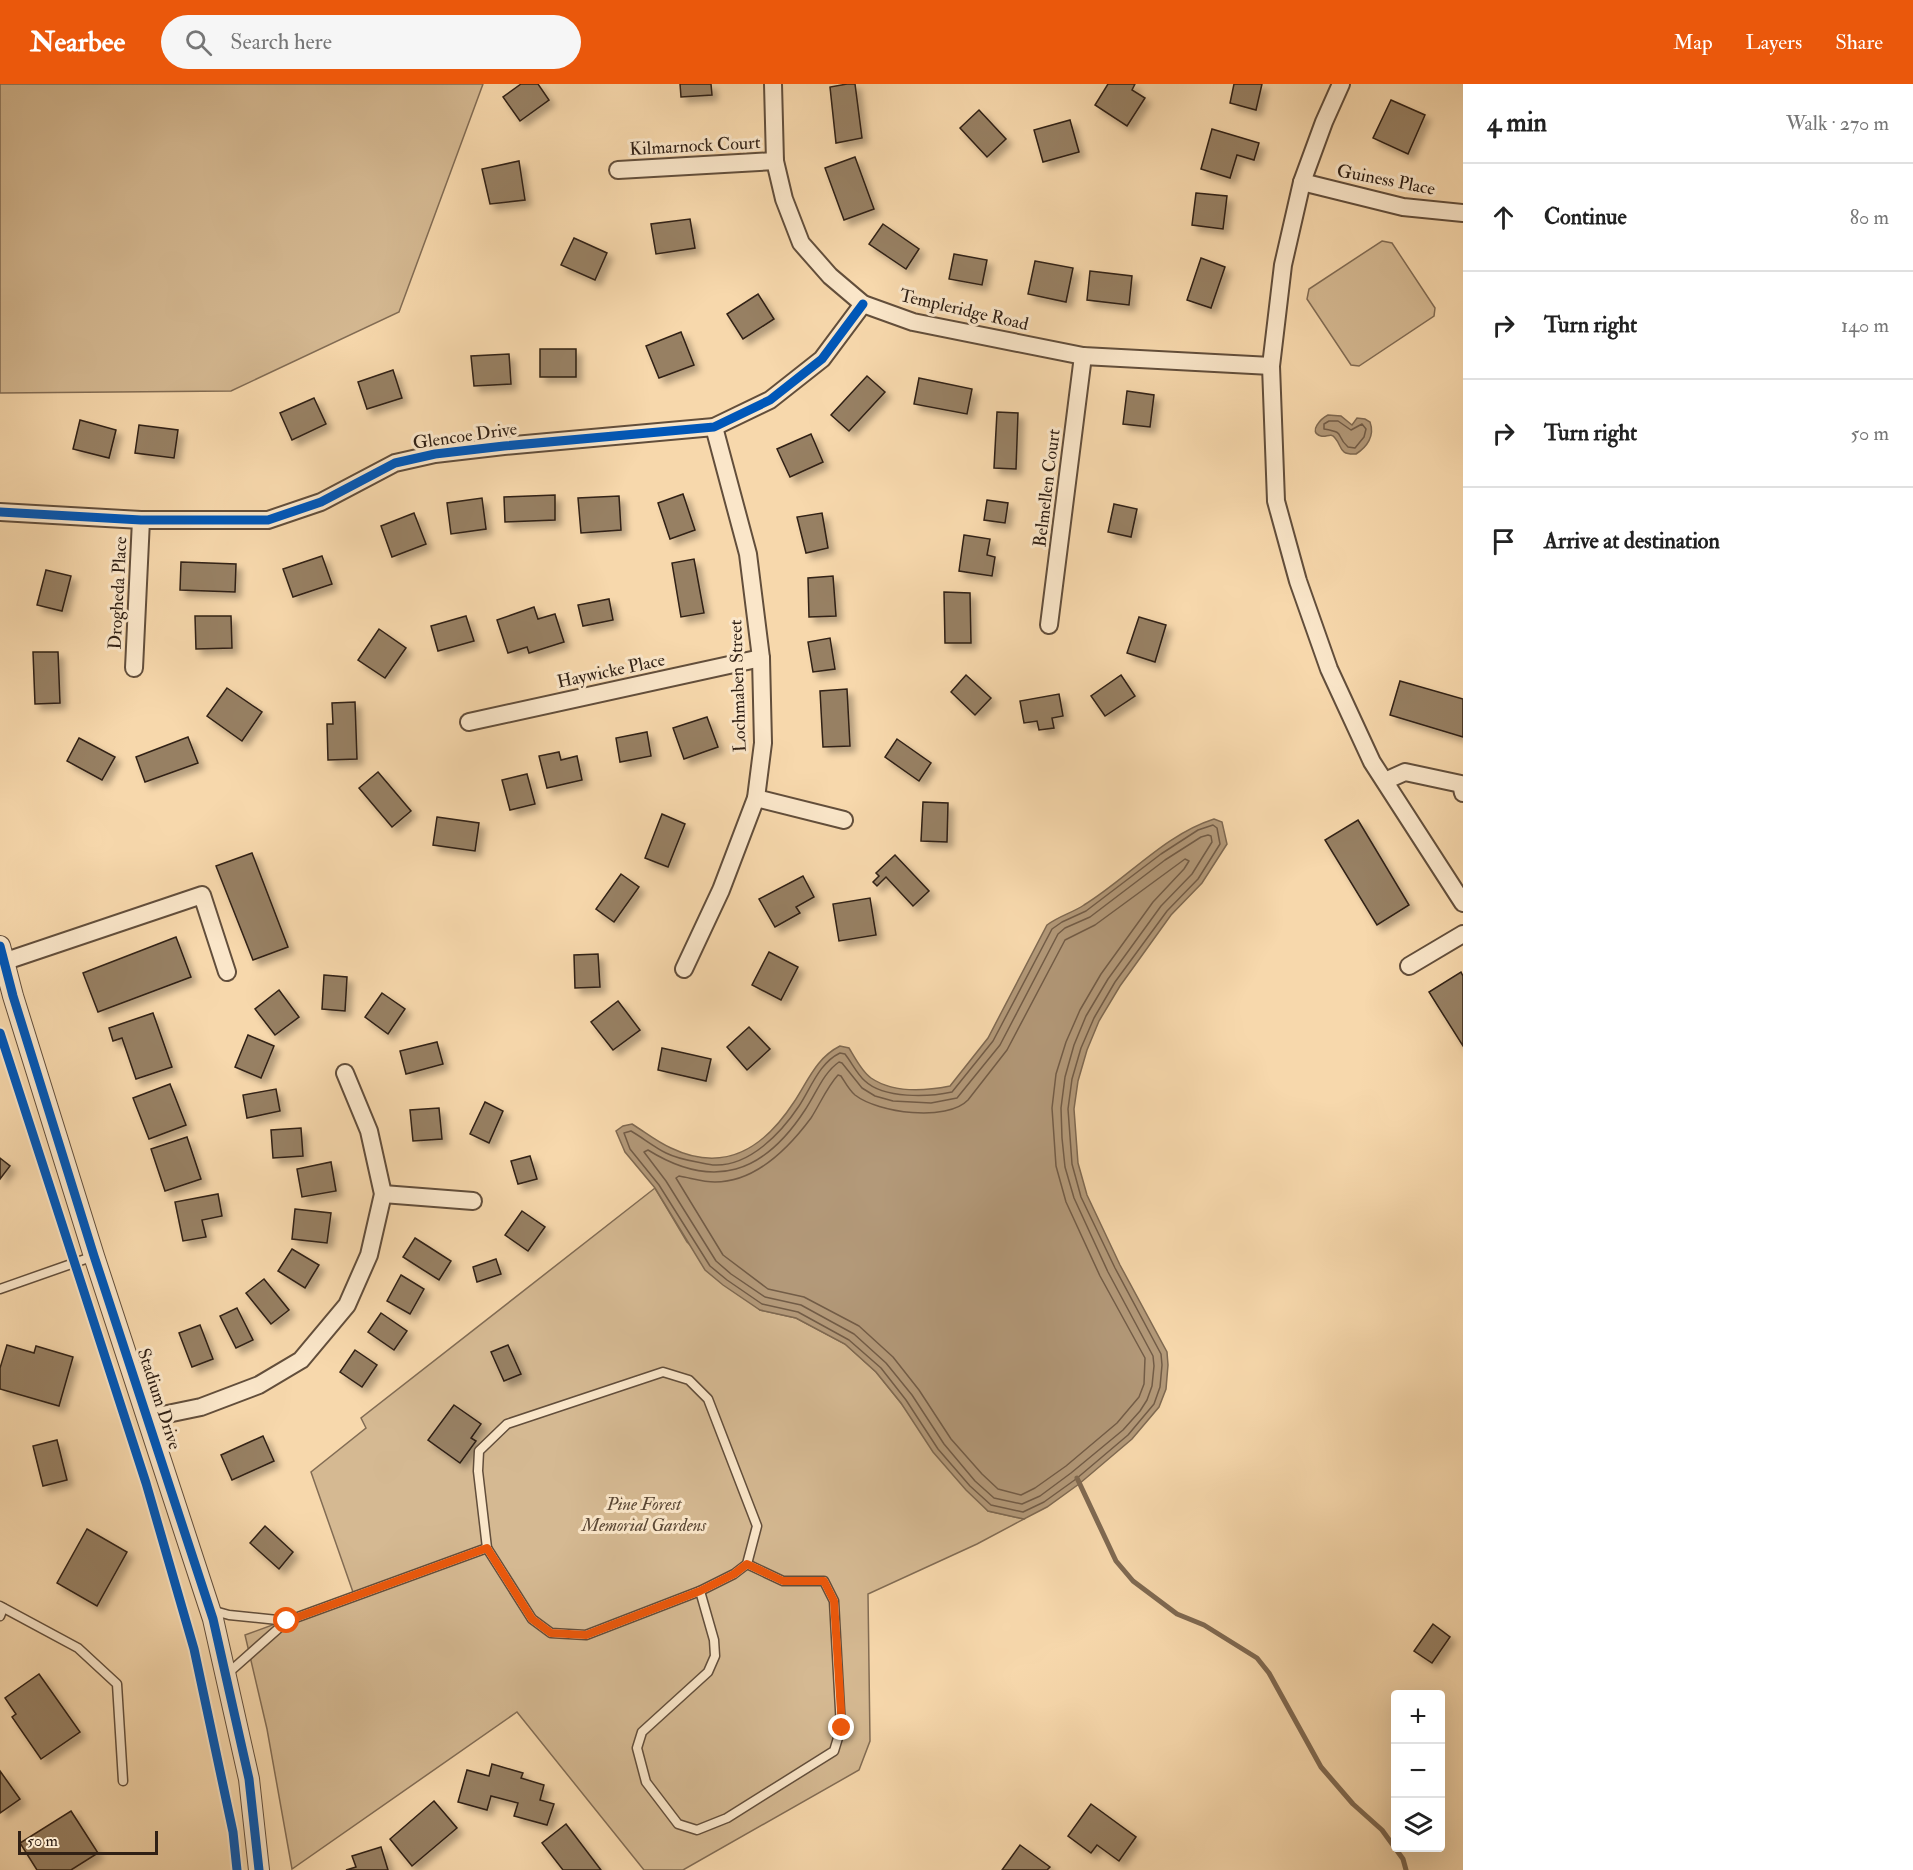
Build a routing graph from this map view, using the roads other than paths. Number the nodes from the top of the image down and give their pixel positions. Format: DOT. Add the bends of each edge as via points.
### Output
graph roads {
  1 [pos="773,84"];
  2 [pos="1341,84"];
  3 [pos="775,161"];
  4 [pos="618,170"];
  5 [pos="1302,182"];
  6 [pos="1463,213"];
  7 [pos="863,304"];
  8 [pos="1083,356"];
  9 [pos="1271,366"];
  10 [pos="714,427"];
  11 [pos="0,512"];
  12 [pos="141,520"];
  13 [pos="1049,625"];
  14 [pos="760,658"];
  15 [pos="134,668"];
  16 [pos="469,722"];
  17 [pos="1385,781"];
  18 [pos="1463,794"];
  19 [pos="756,798"];
  20 [pos="844,820"];
  21 [pos="1456,878"];
  22 [pos="1463,903"];
  23 [pos="1463,934"];
  24 [pos="2,954"];
  25 [pos="1409,966"];
  26 [pos="684,969"];
  27 [pos="227,972"];
  28 [pos="345,1073"];
  29 [pos="383,1194"];
  30 [pos="473,1201"];
  31 [pos="94,1256"];
  32 [pos="0,1289"];
  33 [pos="148,1418"];
  34 [pos="487,1548"];
  35 [pos="747,1564"];
  36 [pos="700,1591"];
  37 [pos="1,1610"];
  38 [pos="210,1610"];
  39 [pos="287,1621"];
  40 [pos="226,1675"];
  41 [pos="123,1781"];
  42 [pos="259,1870"];
  1 -- 3 [label="street, Templeridge Road"];
  2 -- 5 [label="street"];
  3 -- 4 [label="street, Kilmarnock Court"];
  3 -- 7 [label="street, Templeridge Road" via="784,200 801,243 830,276"];
  5 -- 6 [label="street, Guiness Place" via="1403,207"];
  5 -- 9 [label="street" via="1283,265"];
  7 -- 8 [label="street, Templeridge Road" via="913,322"];
  7 -- 10 [label="street, Glencoe Drive" via="822,359 770,400"];
  8 -- 9 [label="street, Templeridge Road"];
  8 -- 13 [label="street, Belmellen Court"];
  9 -- 17 [label="street" via="1276,501 1298,581 1329,669 1372,762"];
  10 -- 12 [label="street, Glencoe Drive" via="435,454 395,463 321,502 268,520"];
  10 -- 14 [label="street, Lochmaben Street" via="748,554"];
  11 -- 12 [label="street, Glencoe Drive"];
  12 -- 15 [label="street, Drogheda Place"];
  14 -- 16 [label="street, Haywicke Place"];
  14 -- 19 [label="street, Lochmaben Street" via="763,743"];
  17 -- 18 [label="street" via="1405,772 1461,784"];
  17 -- 21 [label="street"];
  19 -- 20 [label="street"];
  19 -- 26 [label="street, Lochmaben Street" via="721,890"];
  21 -- 22 [label="street"];
  23 -- 25 [label="street"];
  24 -- 27 [label="street" via="202,896"];
  24 -- 31 [label="street, Stadium Drive"];
  28 -- 29 [label="street" via="369,1131"];
  29 -- 30 [label="street"];
  29 -- 33 [label="street" via="369,1255 347,1305 301,1360 259,1385 201,1407"];
  31 -- 32 [label="lane"];
  31 -- 33 [label="street, Stadium Drive"];
  33 -- 38 [label="street, Stadium Drive"];
  34 -- 35 [label="lane" via="478,1471 480,1450 507,1424 663,1372 689,1380 708,1399 757,1526"];
  34 -- 36 [label="lane" via="532,1619 551,1633 586,1635"];
  34 -- 39 [label="lane"];
  35 -- 36 [label="lane"];
  35 -- 36 [label="lane" via="783,1581 824,1581 834,1601 842,1728 834,1751 727,1818 697,1830 678,1824 652,1791 637,1748 642,1732 708,1672 715,1656"];
  37 -- 41 [label="lane" via="78,1647 117,1684"];
  38 -- 39 [label="lane" via="229,1616"];
  38 -- 40 [label="street, Stadium Drive"];
  39 -- 40 [label="lane"];
  40 -- 42 [label="street, Stadium Drive" via="249,1779"];
}
